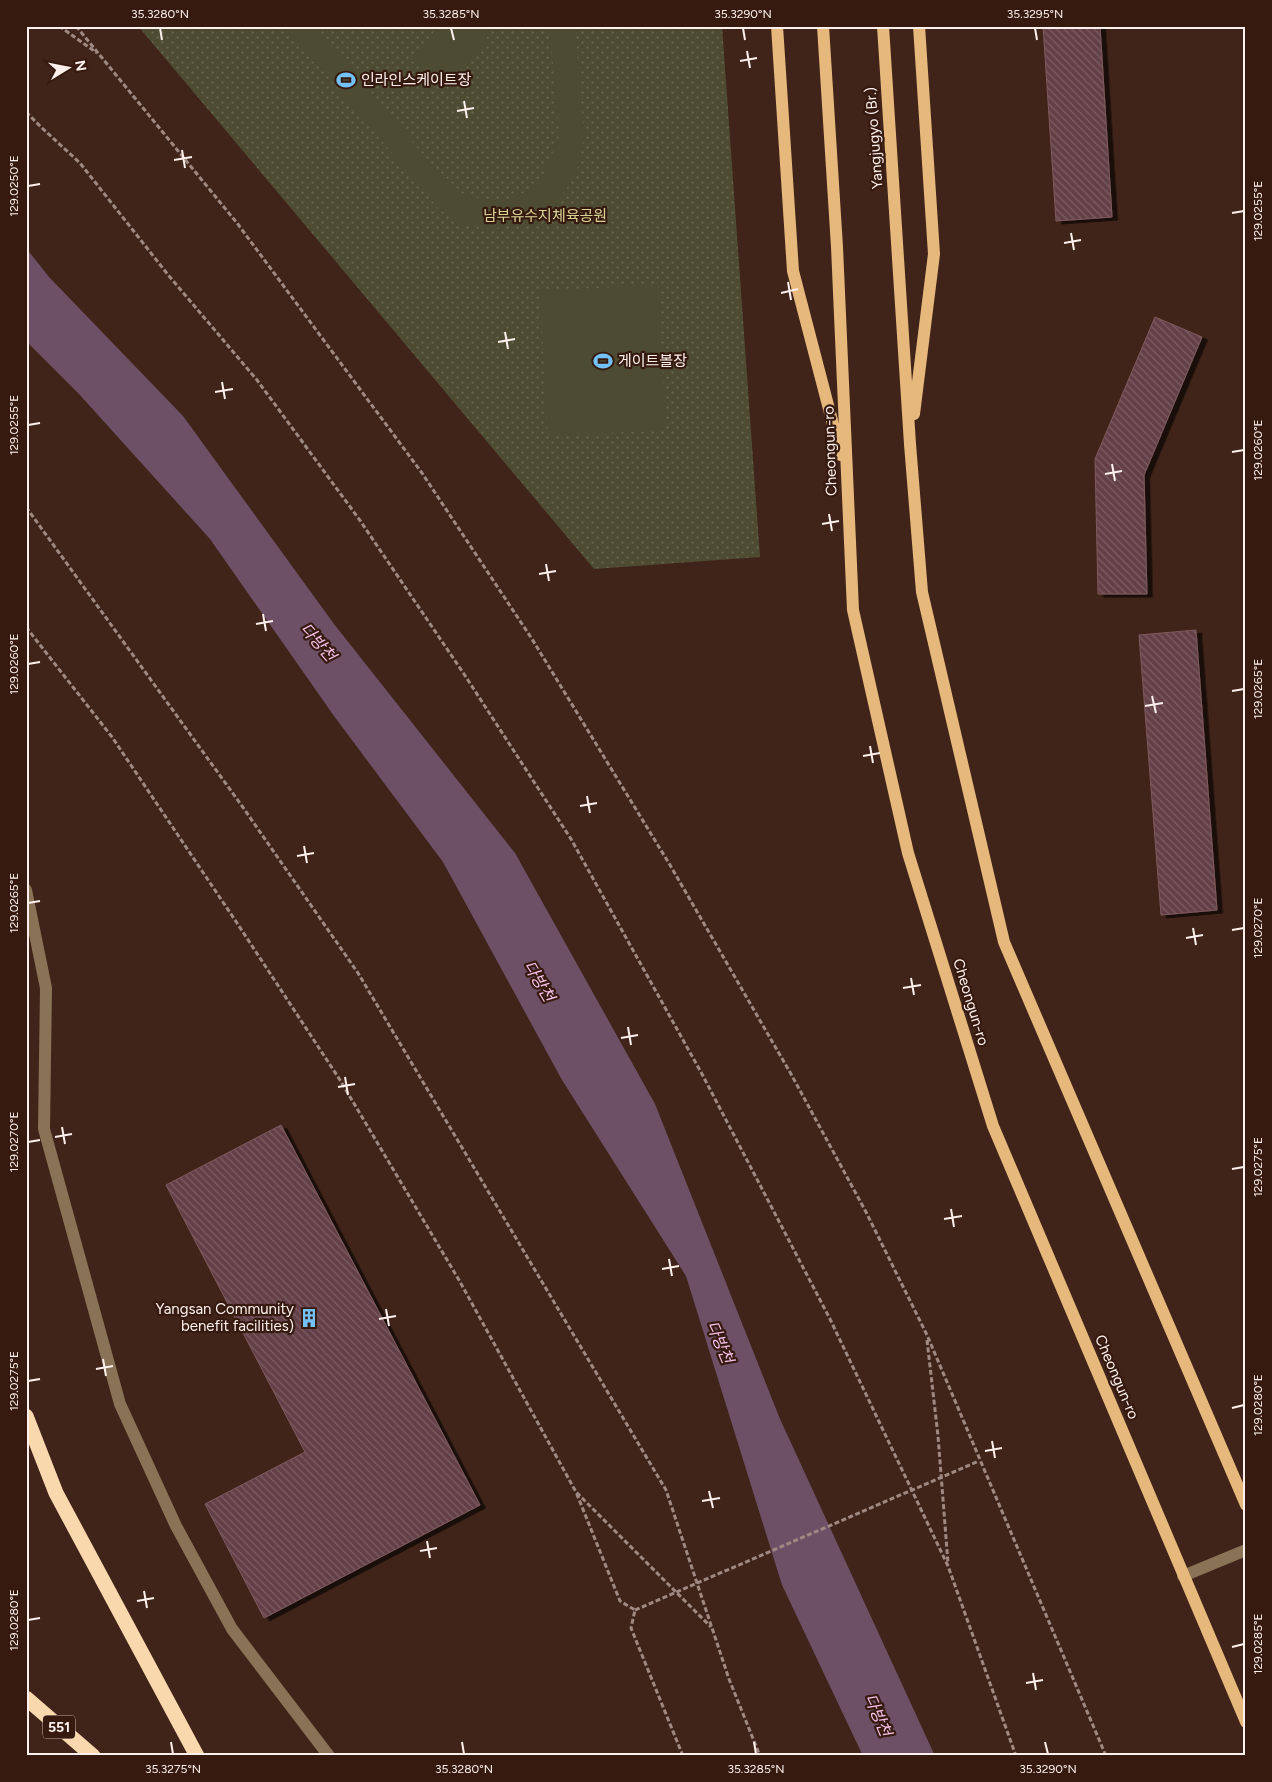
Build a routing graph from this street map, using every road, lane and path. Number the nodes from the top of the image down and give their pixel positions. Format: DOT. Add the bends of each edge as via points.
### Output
graph roads {
  1 [pos="59,26"];
  2 [pos="76,26"];
  3 [pos="777,26"];
  4 [pos="823,26"];
  5 [pos="883,26"];
  6 [pos="919,26"];
  7 [pos="102,57"];
  8 [pos="26,112"];
  9 [pos="910,444"];
  10 [pos="847,478"];
  11 [pos="26,507"];
  12 [pos="26,628"];
  13 [pos="26,890"];
  14 [pos="927,1335"];
  15 [pos="26,1416"];
  16 [pos="979,1461"];
  17 [pos="576,1492"];
  18 [pos="1246,1505"];
  19 [pos="1246,1550"];
  20 [pos="948,1566"];
  21 [pos="1183,1576"];
  22 [pos="635,1610"];
  23 [pos="711,1627"];
  24 [pos="26,1698"];
  25 [pos="1246,1722"];
  26 [pos="93,1756"];
  27 [pos="197,1756"];
  28 [pos="329,1756"];
  29 [pos="683,1756"];
  30 [pos="760,1756"];
  31 [pos="1016,1756"];
  32 [pos="1106,1756"];
  1 -- 7 [label="path"];
  2 -- 7 [label="path"];
  3 -- 10 [label="main road" via="793,271"];
  4 -- 10 [label="main road, Cheongun-ro"];
  5 -- 9 [label="main road, Yangjugyo (Br.)"];
  6 -- 9 [label="main road" via="934,254"];
  7 -- 14 [label="path" via="243,231 422,473 532,639 670,865 786,1066 866,1212"];
  8 -- 20 [label="path" via="80,163 257,380 359,519 571,839 702,1074 830,1319"];
  9 -- 18 [label="main road" via="922,592 1004,942"];
  10 -- 21 [label="main road, Cheongun-ro" via="853,610 908,853 993,1126"];
  11 -- 23 [label="path" via="242,806 358,974 666,1490"];
  12 -- 17 [label="path" via="112,737 340,1080 459,1280"];
  13 -- 28 [label="street" via="46,988 44,1129 120,1404 176,1526 232,1630"];
  14 -- 16 [label="path"];
  14 -- 20 [label="path"];
  15 -- 27 [label="highway" via="56,1493"];
  16 -- 22 [label="path, bridge"];
  16 -- 32 [label="path"];
  17 -- 22 [label="path" via="620,1601"];
  17 -- 23 [label="path"];
  19 -- 21 [label="street"];
  20 -- 31 [label="path"];
  21 -- 25 [label="main road, Cheongun-ro"];
  22 -- 29 [label="path" via="630,1628"];
  23 -- 30 [label="path"];
  24 -- 26 [label="highway, 551"];
}
